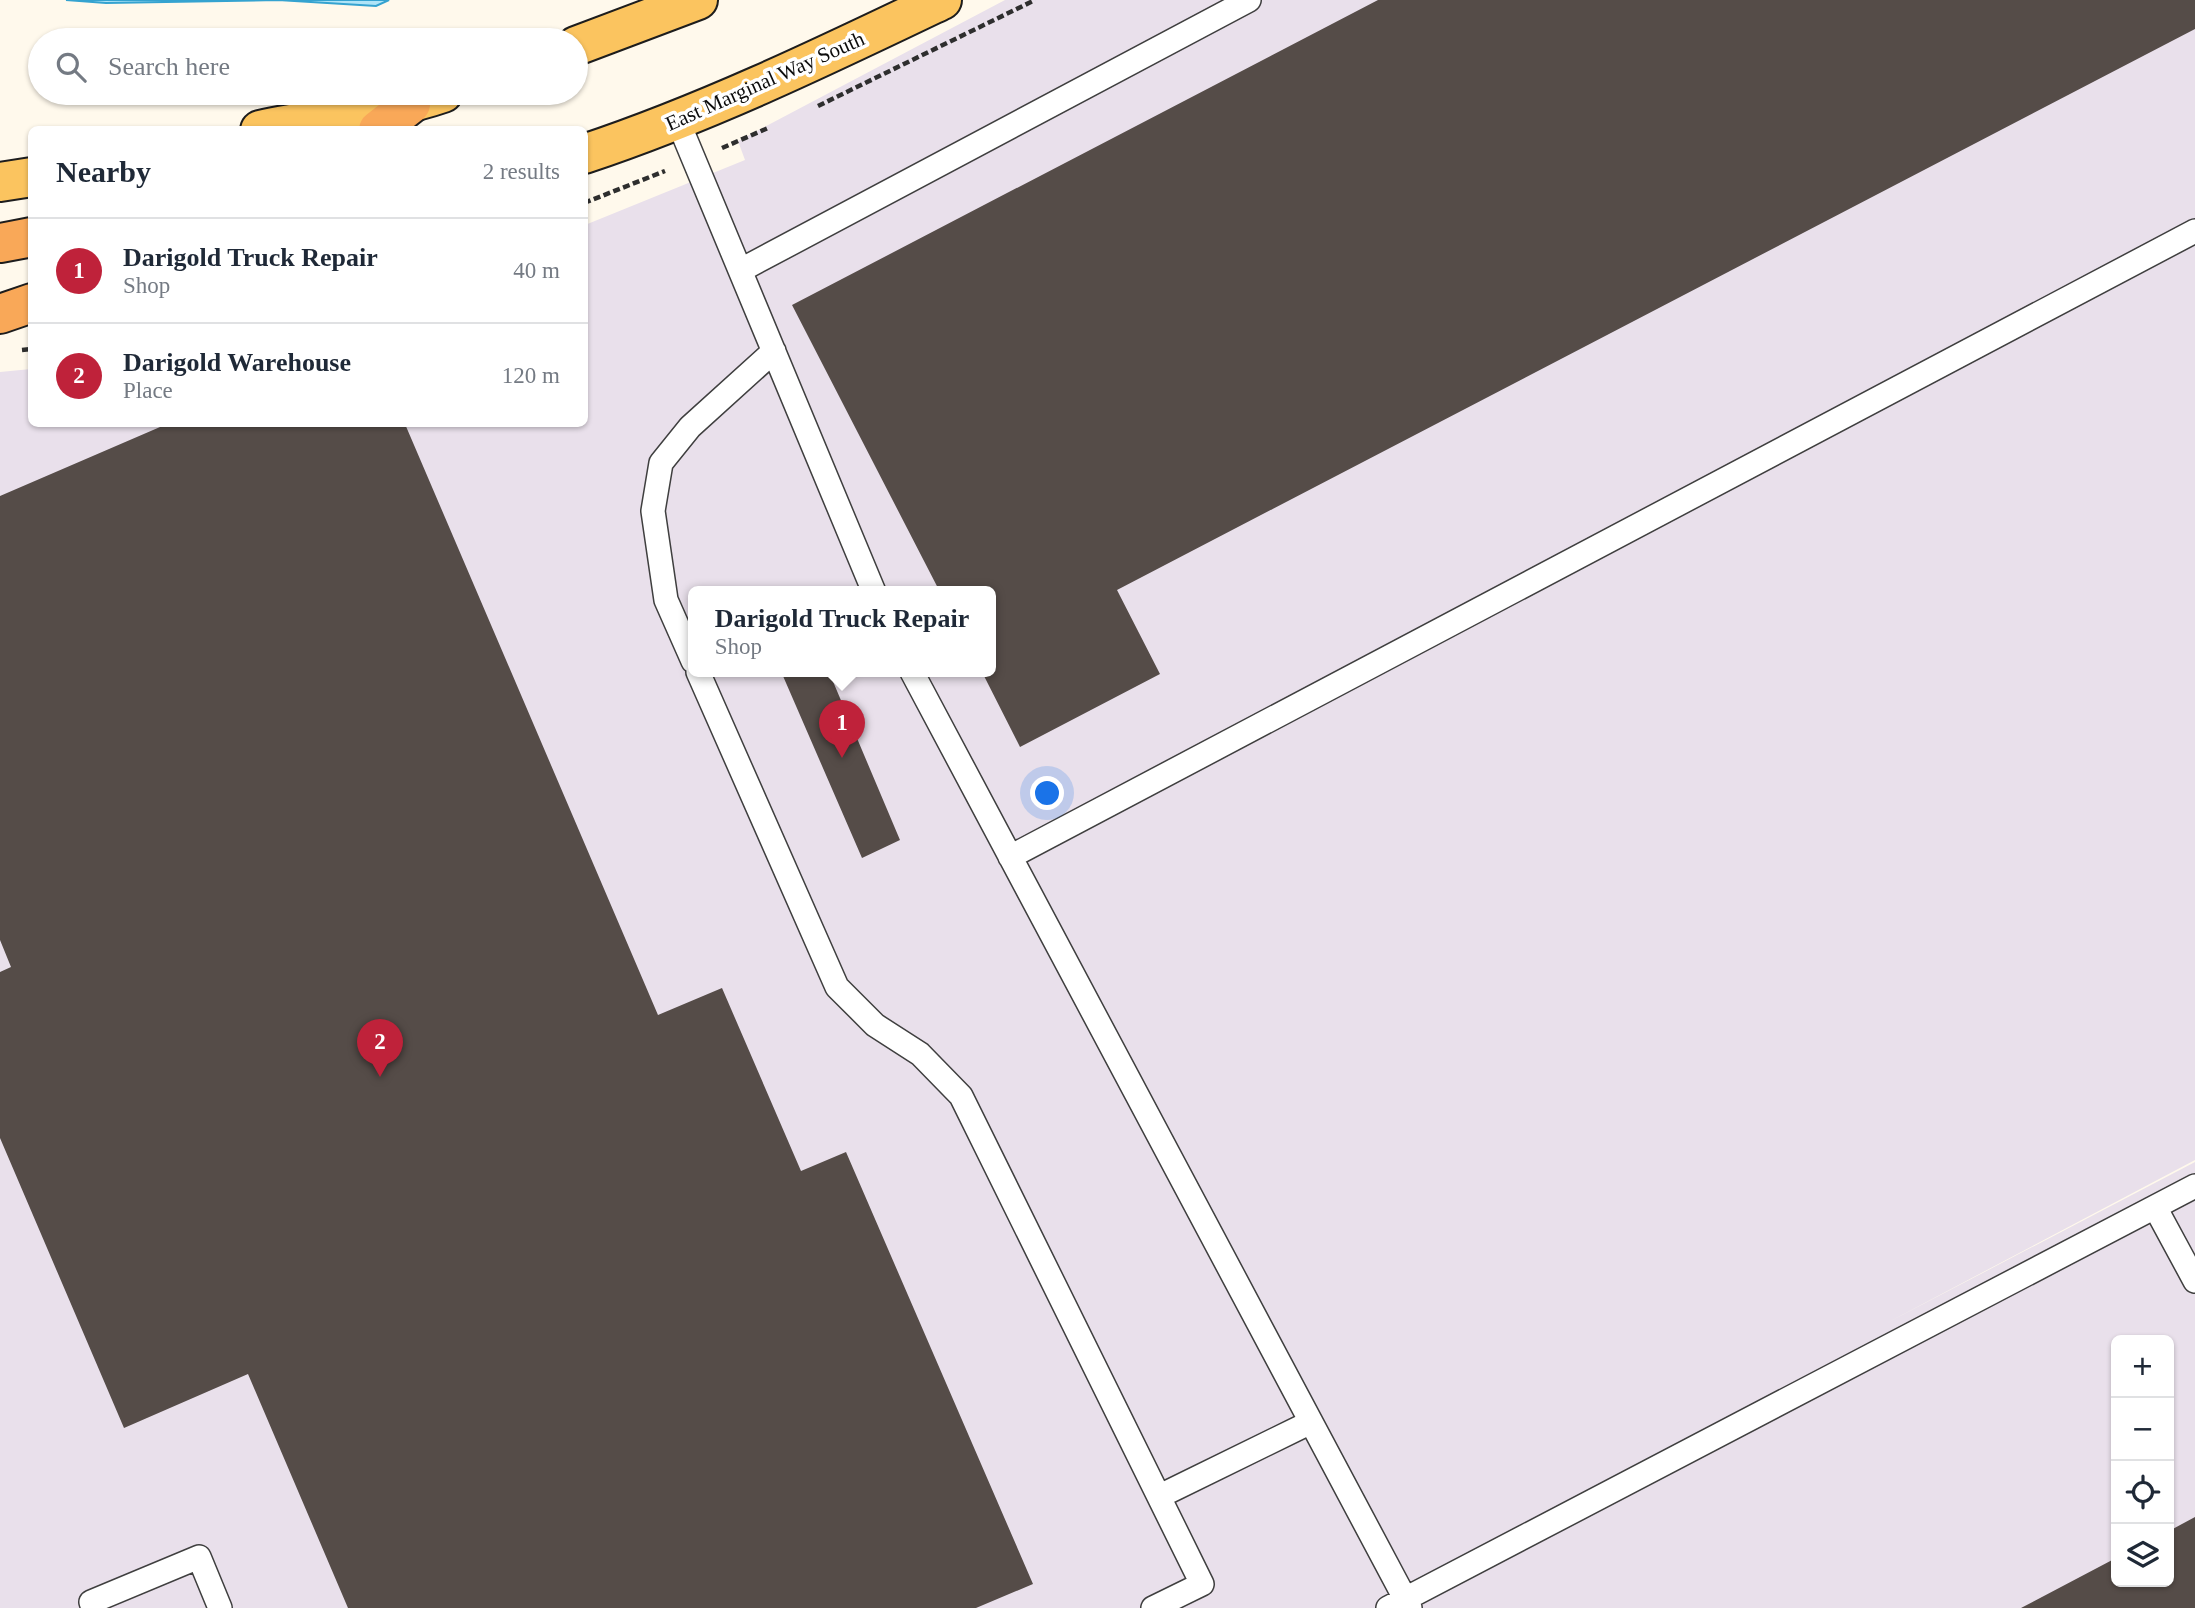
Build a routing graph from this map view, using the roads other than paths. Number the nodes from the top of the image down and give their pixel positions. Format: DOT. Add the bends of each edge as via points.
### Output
graph roads {
  1 [pos="698,0"];
  2 [pos="942,0"];
  3 [pos="1249,0"];
  4 [pos="588,41"];
  5 [pos="387,105"];
  6 [pos="416,105"];
  7 [pos="677,119"];
  8 [pos="278,126"];
  9 [pos="384,126"];
  10 [pos="588,152"];
  11 [pos="28,178"];
  12 [pos="0,182"];
  13 [pos="2195,231"];
  14 [pos="28,238"];
  15 [pos="0,243"];
  16 [pos="741,270"];
  17 [pos="28,294"];
  18 [pos="0,298"];
  19 [pos="28,304"];
  20 [pos="0,314"];
  21 [pos="774,351"];
  22 [pos="872,586"];
  23 [pos="688,651"];
  24 [pos="700,677"];
  25 [pos="915,677"];
  26 [pos="1010,857"];
  27 [pos="2195,1186"];
  28 [pos="2155,1207"];
  29 [pos="2195,1281"];
  30 [pos="1309,1423"];
  31 [pos="1160,1496"];
  32 [pos="1401,1605"];
  33 [pos="93,1608"];
  34 [pos="220,1608"];
  35 [pos="1153,1608"];
  1 -- 4 [label="main road"];
  2 -- 7 [label="main road, East Marginal Way South"];
  3 -- 16 [label="lane"];
  5 -- 8 [label="main road"];
  6 -- 9 [label="highway"];
  7 -- 10 [label="main road, East Marginal Way South"];
  7 -- 16 [label="lane"];
  11 -- 12 [label="main road"];
  13 -- 26 [label="lane"];
  14 -- 15 [label="highway"];
  16 -- 21 [label="lane"];
  17 -- 18 [label="main road"];
  19 -- 20 [label="highway"];
  21 -- 22 [label="lane"];
  21 -- 23 [label="lane" via="690,427 661,463 653,511 666,600"];
  24 -- 31 [label="lane" via="837,987 875,1025 920,1054 961,1096"];
  25 -- 26 [label="lane"];
  26 -- 30 [label="lane"];
  27 -- 28 [label="lane"];
  28 -- 29 [label="lane"];
  28 -- 32 [label="lane"];
  30 -- 31 [label="lane"];
  30 -- 32 [label="lane"];
  31 -- 35 [label="lane" via="1202,1584"];
  33 -- 34 [label="lane" via="91,1602 199,1557"];
}
